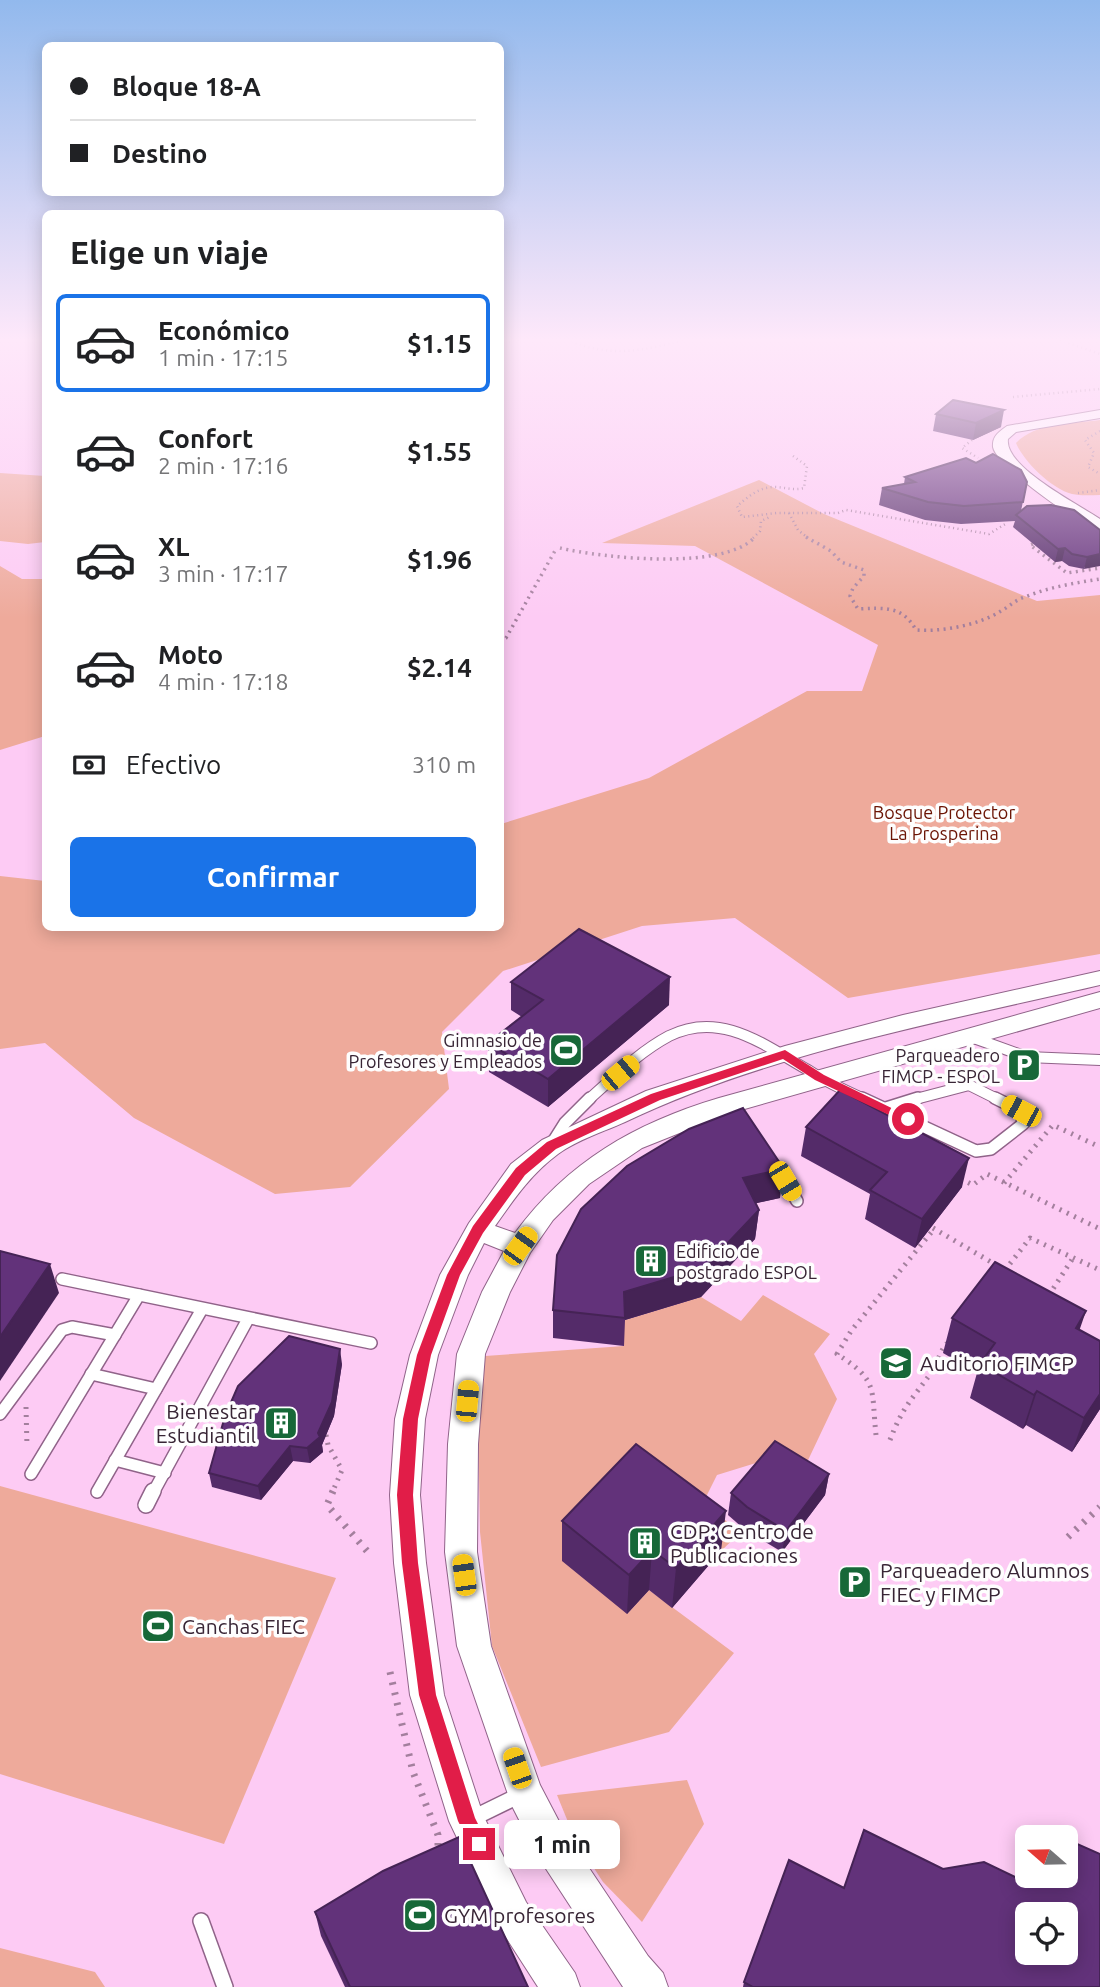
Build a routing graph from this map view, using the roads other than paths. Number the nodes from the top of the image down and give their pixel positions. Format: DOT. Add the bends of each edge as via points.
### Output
graph roads {
  1 [pos="1007,433"];
  2 [pos="1100,526"];
  3 [pos="1100,978"];
  4 [pos="1100,1000"];
  5 [pos="971,1037"];
  6 [pos="785,1054"];
  7 [pos="1100,1060"];
  8 [pos="820,1077"];
  9 [pos="886,1108"];
  10 [pos="551,1146"];
  11 [pos="769,1155"];
  12 [pos="797,1201"];
  13 [pos="478,1230"];
  14 [pos="520,1246"];
  15 [pos="62,1279"];
  16 [pos="139,1295"];
  17 [pos="202,1309"];
  18 [pos="248,1319"];
  19 [pos="115,1335"];
  20 [pos="371,1343"];
  21 [pos="91,1374"];
  22 [pos="156,1389"];
  23 [pos="0,1413"];
  24 [pos="115,1460"];
  25 [pos="165,1473"];
  26 [pos="31,1474"];
  27 [pos="97,1492"];
  28 [pos="146,1505"];
  29 [pos="525,1793"];
  30 [pos="467,1821"];
  31 [pos="201,1921"];
  32 [pos="225,1987"];
  33 [pos="561,1987"];
  34 [pos="649,1987"];
  1 -- 2 [label="street" via="1001,437 1003,456"];
  3 -- 6 [label="street"];
  4 -- 5 [label="street"];
  5 -- 7 [label="lane" via="1027,1057"];
  5 -- 8 [label="street"];
  6 -- 8 [label="lane"];
  6 -- 10 [label="street" via="655,1097"];
  6 -- 10 [label="lane" via="724,1028 708,1026 676,1033 660,1040 579,1106"];
  8 -- 9 [label="lane"];
  8 -- 14 [label="street" via="644,1137 580,1177 544,1213"];
  9 -- 9 [label="lane" via="969,1085 1021,1111 1023,1124 991,1149 976,1151"];
  10 -- 13 [label="street" via="520,1171"];
  11 -- 12 [label="lane"];
  13 -- 14 [label="street"];
  13 -- 30 [label="street" via="454,1275 424,1355 411,1419 405,1495 427,1695"];
  14 -- 29 [label="street" via="471,1354 461,1552 474,1646"];
  15 -- 16 [label="lane"];
  16 -- 17 [label="lane"];
  16 -- 19 [label="lane"];
  17 -- 18 [label="lane"];
  17 -- 22 [label="lane"];
  18 -- 20 [label="lane"];
  18 -- 25 [label="lane"];
  19 -- 21 [label="lane"];
  19 -- 23 [label="lane" via="62,1329"];
  21 -- 22 [label="lane"];
  21 -- 26 [label="lane"];
  22 -- 24 [label="lane"];
  24 -- 25 [label="lane"];
  24 -- 27 [label="lane"];
  25 -- 28 [label="lane"];
  29 -- 30 [label="lane"];
  29 -- 34 [label="street" via="550,1842"];
  30 -- 33 [label="street" via="513,1914"];
  31 -- 32 [label="lane"];
}
